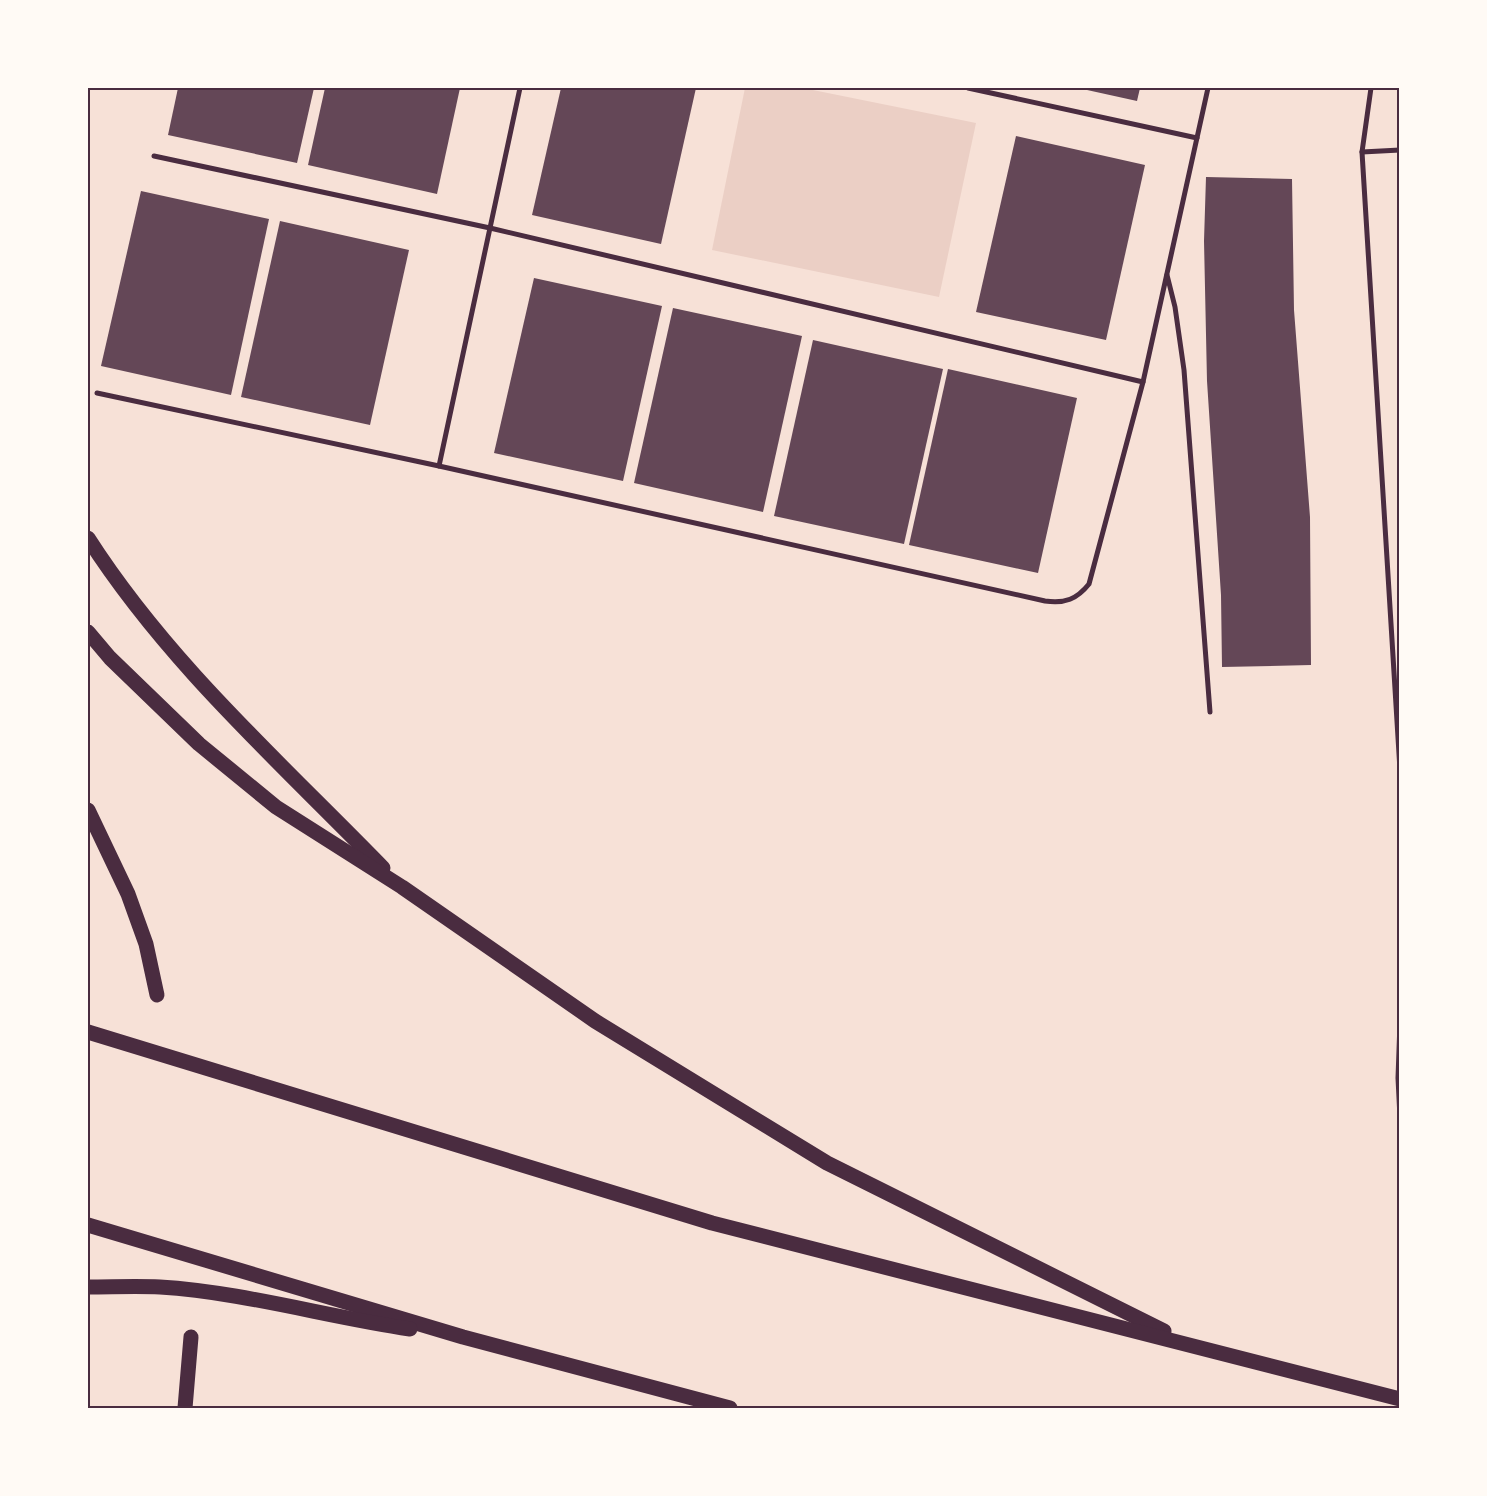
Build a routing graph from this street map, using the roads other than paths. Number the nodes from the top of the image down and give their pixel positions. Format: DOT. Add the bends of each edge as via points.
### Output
graph roads {
  1 [pos="520,88"];
  2 [pos="968,88"];
  3 [pos="1208,88"];
  4 [pos="1371,88"];
  5 [pos="1197,138"];
  6 [pos="1400,150"];
  7 [pos="1362,152"];
  8 [pos="154,156"];
  9 [pos="490,228"];
  10 [pos="1173,248"];
  11 [pos="1144,382"];
  12 [pos="97,393"];
  13 [pos="439,466"];
  14 [pos="88,538"];
  15 [pos="88,632"];
  16 [pos="1210,712"];
  17 [pos="1400,770"];
  18 [pos="88,810"];
  19 [pos="402,887"];
  20 [pos="157,996"];
  21 [pos="1400,1022"];
  22 [pos="88,1032"];
  23 [pos="1400,1118"];
  24 [pos="88,1224"];
  25 [pos="88,1287"];
  26 [pos="191,1337"];
  27 [pos="463,1338"];
  28 [pos="1190,1344"];
  29 [pos="1400,1399"];
  30 [pos="185,1408"];
  31 [pos="730,1408"];
  1 -- 9 [label="street"];
  2 -- 5 [label="street"];
  3 -- 5 [label="street"];
  4 -- 7 [label="street"];
  5 -- 10 [label="street"];
  6 -- 7 [label="street"];
  7 -- 17 [label="street"];
  8 -- 9 [label="street"];
  9 -- 11 [label="street"];
  9 -- 13 [label="street"];
  10 -- 11 [label="street"];
  10 -- 16 [label="street" via="1167,276 1184,370"];
  11 -- 13 [label="street" via="1089,584 1070,601 1058,603"];
  12 -- 13 [label="street"];
  14 -- 19 [label="highway" via="169,648"];
  15 -- 19 [label="highway" via="110,658 199,744 276,807"];
  18 -- 20 [label="highway" via="128,894 146,944"];
  19 -- 28 [label="highway" via="595,1022 827,1163"];
  21 -- 23 [label="street"];
  22 -- 28 [label="highway" via="712,1223"];
  24 -- 27 [label="highway"];
  25 -- 27 [label="highway" via="161,1287 230,1296"];
  26 -- 30 [label="highway"];
  27 -- 31 [label="highway"];
  28 -- 29 [label="highway"];
}
